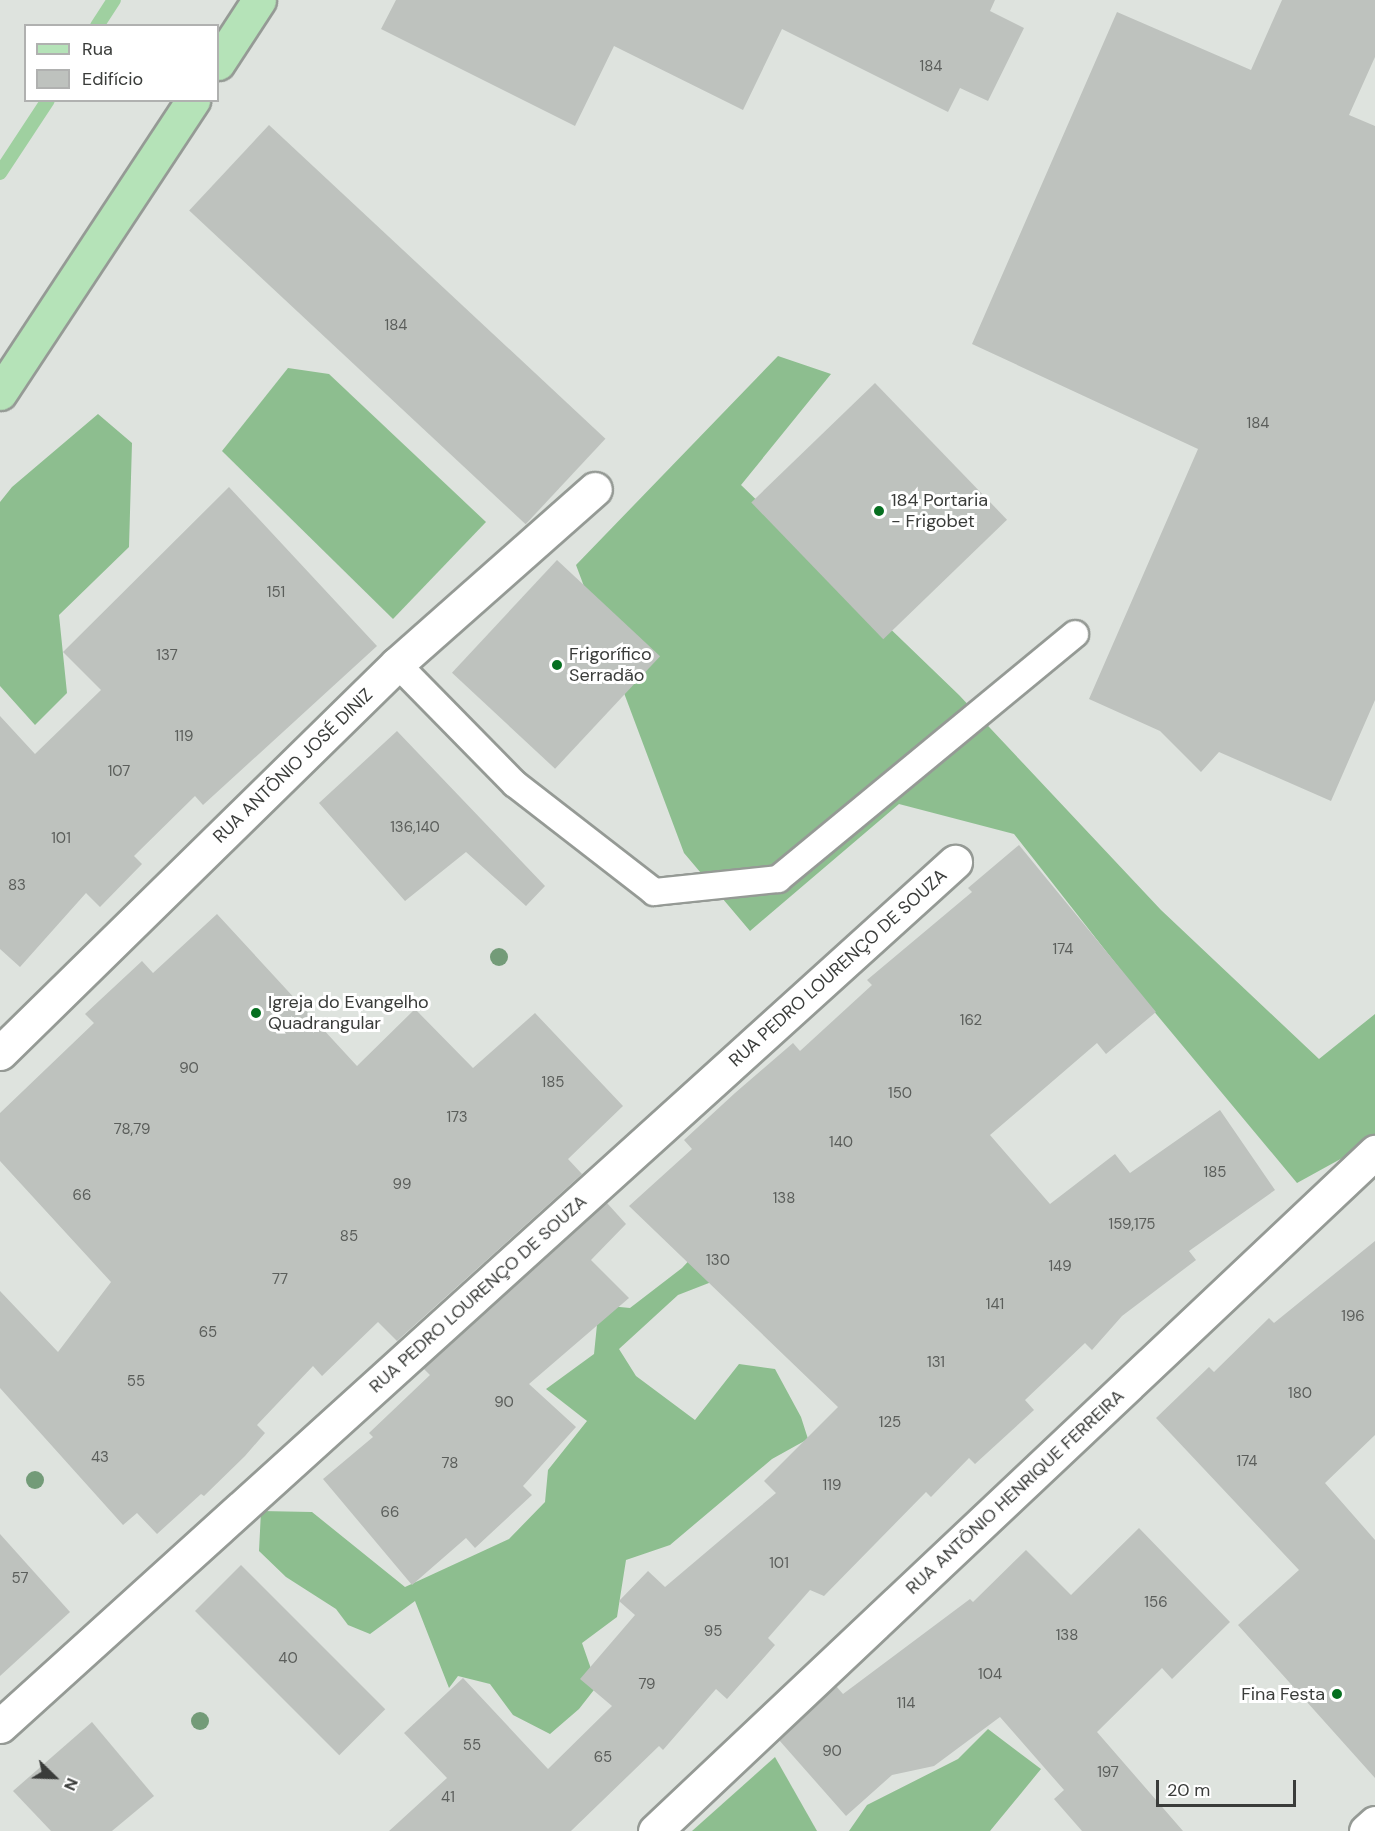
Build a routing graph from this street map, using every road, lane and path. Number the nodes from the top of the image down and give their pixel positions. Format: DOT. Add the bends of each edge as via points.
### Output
graph roads {
  1 [pos="259,0"];
  2 [pos="219,61"];
  3 [pos="192,102"];
  4 [pos="0,393"];
  5 [pos="595,489"];
  6 [pos="1075,634"];
  7 [pos="397,664"];
  8 [pos="955,862"];
  9 [pos="0,1053"];
  10 [pos="1375,1152"];
  11 [pos="0,1726"];
  12 [pos="1375,1823"];
  13 [pos="655,1831"];
  14 [pos="1366,1831"];
  1 -- 2 [label="main road"];
  3 -- 4 [label="main road"];
  5 -- 7 [label="street, RUA ANTÔNIO JOSÉ DINIZ"];
  6 -- 7 [label="lane" via="778,879 654,892 515,784"];
  7 -- 9 [label="street, RUA ANTÔNIO JOSÉ DINIZ"];
  8 -- 11 [label="street, RUA PEDRO LOURENÇO DE SOUZA"];
  10 -- 13 [label="street, RUA ANTÔNIO HENRIQUE FERREIRA"];
  12 -- 14 [label="street"];
}
